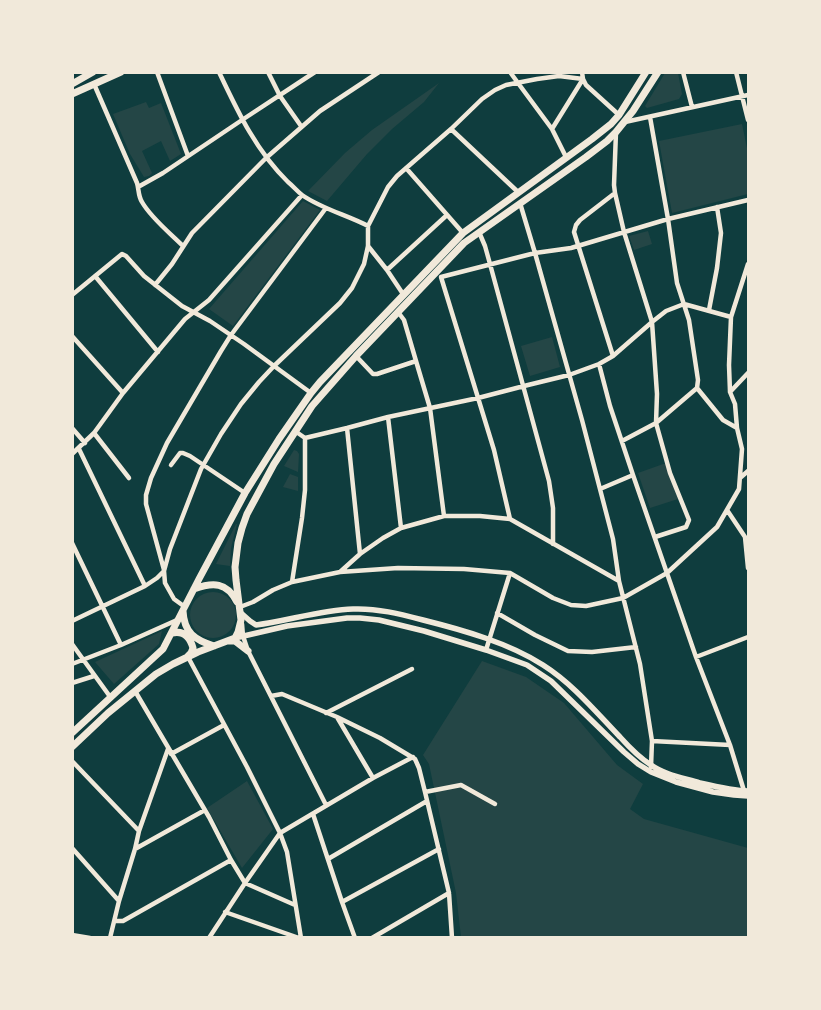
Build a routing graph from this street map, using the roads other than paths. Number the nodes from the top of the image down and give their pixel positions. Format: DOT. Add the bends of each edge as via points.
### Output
graph roads {
  1 [pos="95,72"];
  2 [pos="120,72"];
  3 [pos="157,72"];
  4 [pos="219,72"];
  5 [pos="268,72"];
  6 [pos="315,72"];
  7 [pos="379,72"];
  8 [pos="510,72"];
  9 [pos="582,72"];
  10 [pos="658,72"];
  11 [pos="683,72"];
  12 [pos="736,72"];
  13 [pos="645,73"];
  14 [pos="82,75"];
  15 [pos="583,78"];
  16 [pos="102,81"];
  17 [pos="518,82"];
  18 [pos="72,84"];
  19 [pos="94,84"];
  20 [pos="72,94"];
  21 [pos="748,95"];
  22 [pos="280,96"];
  23 [pos="743,96"];
  24 [pos="692,107"];
  25 [pos="619,115"];
  26 [pos="650,117"];
  27 [pos="242,120"];
  28 [pos="748,120"];
  29 [pos="625,122"];
  30 [pos="301,126"];
  31 [pos="450,129"];
  32 [pos="552,129"];
  33 [pos="616,132"];
  34 [pos="188,156"];
  35 [pos="566,157"];
  36 [pos="266,158"];
  37 [pos="406,168"];
  38 [pos="138,187"];
  39 [pos="518,192"];
  40 [pos="615,193"];
  41 [pos="302,194"];
  42 [pos="748,200"];
  43 [pos="520,204"];
  44 [pos="717,207"];
  45 [pos="326,208"];
  46 [pos="447,215"];
  47 [pos="668,220"];
  48 [pos="368,226"];
  49 [pos="478,232"];
  50 [pos="624,232"];
  51 [pos="463,233"];
  52 [pos="184,246"];
  53 [pos="368,246"];
  54 [pos="578,246"];
  55 [pos="536,253"];
  56 [pos="490,264"];
  57 [pos="748,264"];
  58 [pos="387,270"];
  59 [pos="438,275"];
  60 [pos="95,276"];
  61 [pos="155,285"];
  62 [pos="72,294"];
  63 [pos="403,294"];
  64 [pos="684,304"];
  65 [pos="709,310"];
  66 [pos="192,312"];
  67 [pos="398,312"];
  68 [pos="731,316"];
  69 [pos="652,322"];
  70 [pos="231,335"];
  71 [pos="72,336"];
  72 [pos="158,352"];
  73 [pos="356,356"];
  74 [pos="613,356"];
  75 [pos="416,362"];
  76 [pos="599,364"];
  77 [pos="274,366"];
  78 [pos="748,373"];
  79 [pos="569,375"];
  80 [pos="523,386"];
  81 [pos="697,388"];
  82 [pos="730,392"];
  83 [pos="123,393"];
  84 [pos="311,393"];
  85 [pos="478,398"];
  86 [pos="430,408"];
  87 [pos="388,417"];
  88 [pos="656,423"];
  89 [pos="72,428"];
  90 [pos="347,428"];
  91 [pos="737,428"];
  92 [pos="295,431"];
  93 [pos="94,433"];
  94 [pos="305,438"];
  95 [pos="622,441"];
  96 [pos="85,443"];
  97 [pos="79,449"];
  98 [pos="72,454"];
  99 [pos="171,464"];
  100 [pos="203,465"];
  101 [pos="748,471"];
  102 [pos="633,475"];
  103 [pos="129,478"];
  104 [pos="740,478"];
  105 [pos="600,489"];
  106 [pos="245,493"];
  107 [pos="727,510"];
  108 [pos="444,516"];
  109 [pos="510,519"];
  110 [pos="401,528"];
  111 [pos="655,537"];
  112 [pos="72,543"];
  113 [pos="554,544"];
  114 [pos="360,554"];
  115 [pos="748,568"];
  116 [pos="164,571"];
  117 [pos="340,572"];
  118 [pos="510,573"];
  119 [pos="667,573"];
  120 [pos="619,581"];
  121 [pos="292,582"];
  122 [pos="145,586"];
  123 [pos="194,590"];
  124 [pos="623,598"];
  125 [pos="103,607"];
  126 [pos="184,609"];
  127 [pos="241,613"];
  128 [pos="497,613"];
  129 [pos="179,619"];
  130 [pos="72,621"];
  131 [pos="172,633"];
  132 [pos="243,636"];
  133 [pos="748,636"];
  134 [pos="232,640"];
  135 [pos="489,640"];
  136 [pos="72,644"];
  137 [pos="121,645"];
  138 [pos="215,646"];
  139 [pos="636,648"];
  140 [pos="486,650"];
  141 [pos="248,651"];
  142 [pos="188,657"];
  143 [pos="696,657"];
  144 [pos="83,660"];
  145 [pos="72,664"];
  146 [pos="412,669"];
  147 [pos="94,676"];
  148 [pos="72,683"];
  149 [pos="135,691"];
  150 [pos="270,696"];
  151 [pos="110,698"];
  152 [pos="326,712"];
  153 [pos="337,717"];
  154 [pos="224,725"];
  155 [pos="72,733"];
  156 [pos="652,741"];
  157 [pos="730,745"];
  158 [pos="72,747"];
  159 [pos="168,749"];
  160 [pos="171,754"];
  161 [pos="413,757"];
  162 [pos="72,761"];
  163 [pos="651,769"];
  164 [pos="372,778"];
  165 [pos="425,792"];
  166 [pos="747,794"];
  167 [pos="427,801"];
  168 [pos="495,804"];
  169 [pos="326,805"];
  170 [pos="205,810"];
  171 [pos="312,814"];
  172 [pos="139,831"];
  173 [pos="280,833"];
  174 [pos="72,848"];
  175 [pos="135,849"];
  176 [pos="440,849"];
  177 [pos="328,859"];
  178 [pos="231,860"];
  179 [pos="245,883"];
  180 [pos="449,893"];
  181 [pos="119,901"];
  182 [pos="342,902"];
  183 [pos="295,905"];
  184 [pos="225,912"];
  185 [pos="114,921"];
  186 [pos="72,935"];
  187 [pos="90,938"];
  188 [pos="110,938"];
  189 [pos="209,938"];
  190 [pos="300,938"];
  191 [pos="355,938"];
  192 [pos="372,938"];
  193 [pos="452,938"];
  1 -- 14 [label="main road"];
  1 -- 16 [label="main road"];
  2 -- 16 [label="main road"];
  3 -- 34 [label="street"];
  4 -- 27 [label="street"];
  5 -- 22 [label="street"];
  6 -- 22 [label="street"];
  7 -- 30 [label="street"];
  8 -- 17 [label="street"];
  9 -- 15 [label="street"];
  10 -- 29 [label="main road"];
  11 -- 24 [label="street"];
  12 -- 23 [label="street"];
  13 -- 25 [label="main road"];
  14 -- 18 [label="main road"];
  14 -- 19 [label="main road"];
  15 -- 17 [label="street" via="559,76"];
  15 -- 25 [label="street" via="592,92"];
  15 -- 32 [label="street"];
  16 -- 19 [label="main road"];
  17 -- 31 [label="street" via="495,90"];
  17 -- 32 [label="street"];
  19 -- 20 [label="main road"];
  19 -- 38 [label="street"];
  21 -- 23 [label="street"];
  22 -- 27 [label="street"];
  22 -- 30 [label="street"];
  23 -- 24 [label="street"];
  23 -- 28 [label="street"];
  24 -- 26 [label="street"];
  25 -- 35 [label="main road" via="602,132"];
  26 -- 29 [label="street"];
  26 -- 47 [label="street"];
  27 -- 34 [label="street"];
  27 -- 36 [label="street"];
  29 -- 33 [label="main road"];
  30 -- 36 [label="street"];
  31 -- 37 [label="street"];
  31 -- 39 [label="street"];
  32 -- 35 [label="street"];
  33 -- 40 [label="street"];
  33 -- 43 [label="main road"];
  34 -- 38 [label="street"];
  35 -- 39 [label="main road"];
  36 -- 41 [label="street"];
  36 -- 52 [label="street" via="192,233"];
  37 -- 46 [label="street"];
  37 -- 48 [label="street" via="388,187"];
  38 -- 52 [label="street" via="141,202"];
  39 -- 51 [label="main road"];
  40 -- 50 [label="street"];
  40 -- 54 [label="street" via="576,225 574,232"];
  41 -- 45 [label="street"];
  41 -- 66 [label="street" via="209,300"];
  42 -- 44 [label="street"];
  43 -- 49 [label="main road"];
  43 -- 55 [label="street"];
  44 -- 47 [label="street"];
  44 -- 65 [label="street" via="721,233"];
  45 -- 48 [label="street"];
  45 -- 70 [label="street"];
  46 -- 51 [label="street"];
  46 -- 58 [label="street"];
  47 -- 50 [label="street"];
  47 -- 64 [label="street" via="677,283"];
  48 -- 53 [label="street"];
  49 -- 56 [label="street"];
  49 -- 59 [label="main road" via="464,243"];
  50 -- 54 [label="street"];
  50 -- 69 [label="street"];
  51 -- 63 [label="main road"];
  52 -- 61 [label="street"];
  53 -- 58 [label="street"];
  53 -- 77 [label="street" via="364,264 352,288"];
  54 -- 55 [label="street"];
  54 -- 74 [label="street"];
  55 -- 56 [label="street"];
  55 -- 79 [label="street"];
  56 -- 59 [label="street"];
  56 -- 80 [label="street"];
  57 -- 68 [label="street"];
  58 -- 63 [label="street"];
  59 -- 67 [label="main road"];
  59 -- 85 [label="street"];
  60 -- 61 [label="street" via="122,254"];
  60 -- 62 [label="street"];
  60 -- 72 [label="street"];
  61 -- 66 [label="street"];
  63 -- 84 [label="main road"];
  64 -- 65 [label="street"];
  64 -- 69 [label="street" via="666,311"];
  64 -- 81 [label="street"];
  65 -- 68 [label="street"];
  66 -- 70 [label="street"];
  66 -- 72 [label="street"];
  67 -- 73 [label="main road"];
  67 -- 75 [label="street" via="404,320"];
  68 -- 82 [label="street"];
  69 -- 74 [label="street"];
  69 -- 88 [label="street"];
  70 -- 77 [label="street"];
  70 -- 116 [label="street" via="168,443 146,495"];
  71 -- 83 [label="street"];
  72 -- 83 [label="street"];
  73 -- 75 [label="street" via="373,374"];
  73 -- 92 [label="main road" via="321,394"];
  74 -- 76 [label="street"];
  75 -- 86 [label="street"];
  76 -- 79 [label="street"];
  76 -- 95 [label="street"];
  77 -- 84 [label="street"];
  77 -- 100 [label="street" via="241,404"];
  78 -- 82 [label="street"];
  79 -- 80 [label="street"];
  79 -- 105 [label="street"];
  80 -- 85 [label="street"];
  80 -- 113 [label="street" via="549,481"];
  81 -- 88 [label="street"];
  81 -- 91 [label="street" via="723,420"];
  82 -- 91 [label="street" via="735,404"];
  83 -- 93 [label="street"];
  84 -- 106 [label="main road"];
  85 -- 86 [label="street"];
  85 -- 109 [label="street"];
  86 -- 87 [label="street"];
  86 -- 108 [label="street"];
  87 -- 90 [label="street"];
  87 -- 110 [label="street"];
  88 -- 95 [label="street"];
  88 -- 111 [label="street" via="670,474 689,520 686,527"];
  89 -- 96 [label="street"];
  90 -- 94 [label="street"];
  90 -- 114 [label="street"];
  91 -- 104 [label="street" via="742,449"];
  92 -- 94 [label="street"];
  92 -- 127 [label="main road" via="246,514 235,567"];
  93 -- 96 [label="street"];
  93 -- 103 [label="street"];
  94 -- 121 [label="street" via="305,490"];
  95 -- 102 [label="street"];
  96 -- 97 [label="street"];
  97 -- 98 [label="street"];
  97 -- 122 [label="street"];
  99 -- 100 [label="street" via="183,453"];
  100 -- 106 [label="street"];
  100 -- 116 [label="street"];
  101 -- 104 [label="street"];
  102 -- 105 [label="street"];
  102 -- 111 [label="street"];
  104 -- 107 [label="street" via="739,489"];
  105 -- 120 [label="street" via="613,539"];
  106 -- 123 [label="main road"];
  107 -- 115 [label="street" via="745,537"];
  107 -- 119 [label="street" via="717,526"];
  108 -- 109 [label="street"];
  108 -- 110 [label="street"];
  109 -- 113 [label="street"];
  110 -- 114 [label="street"];
  111 -- 119 [label="street"];
  112 -- 125 [label="street"];
  113 -- 120 [label="street"];
  114 -- 117 [label="street"];
  116 -- 122 [label="street"];
  116 -- 126 [label="street" via="164,583"];
  117 -- 118 [label="street" via="398,568"];
  117 -- 121 [label="street"];
  118 -- 124 [label="street" via="571,605 586,606"];
  118 -- 128 [label="street"];
  119 -- 124 [label="street"];
  119 -- 143 [label="street"];
  120 -- 124 [label="street"];
  121 -- 127 [label="street" via="272,590"];
  122 -- 125 [label="street"];
  123 -- 126 [label="main road"];
  123 -- 127 [label="main road" via="210,585 221,586 231,591"];
  124 -- 139 [label="street"];
  125 -- 130 [label="street"];
  125 -- 137 [label="street"];
  126 -- 129 [label="main road"];
  126 -- 138 [label="main road" via="185,626 192,636"];
  127 -- 132 [label="street"];
  127 -- 134 [label="main road" via="238,632"];
  127 -- 135 [label="street" via="256,625 336,610 370,609 452,627"];
  128 -- 135 [label="street"];
  128 -- 139 [label="street" via="568,651"];
  129 -- 131 [label="main road"];
  129 -- 137 [label="street"];
  131 -- 142 [label="main road" via="178,631 189,637 193,648"];
  131 -- 151 [label="main road" via="161,652"];
  132 -- 134 [label="street"];
  132 -- 140 [label="street" via="287,626 360,618 424,631"];
  132 -- 141 [label="street"];
  133 -- 143 [label="street"];
  134 -- 138 [label="main road"];
  134 -- 141 [label="main road"];
  135 -- 140 [label="street"];
  135 -- 163 [label="street" via="529,657 568,684"];
  136 -- 144 [label="street"];
  137 -- 144 [label="street"];
  138 -- 142 [label="main road"];
  139 -- 156 [label="street"];
  140 -- 163 [label="street" via="527,665 551,681 624,752 638,764"];
  141 -- 150 [label="street"];
  142 -- 149 [label="main road" via="156,674"];
  142 -- 154 [label="street"];
  143 -- 157 [label="street"];
  144 -- 145 [label="street"];
  144 -- 147 [label="street"];
  146 -- 152 [label="street"];
  147 -- 148 [label="street"];
  147 -- 151 [label="street"];
  149 -- 158 [label="main road"];
  149 -- 159 [label="street"];
  150 -- 152 [label="street" via="282,694"];
  150 -- 169 [label="street"];
  151 -- 155 [label="main road"];
  152 -- 153 [label="street"];
  153 -- 161 [label="street"];
  153 -- 164 [label="street"];
  154 -- 160 [label="street"];
  154 -- 173 [label="street"];
  156 -- 157 [label="street"];
  156 -- 163 [label="street"];
  157 -- 166 [label="street"];
  159 -- 160 [label="street"];
  159 -- 172 [label="street"];
  160 -- 170 [label="street"];
  161 -- 164 [label="street"];
  161 -- 165 [label="street"];
  162 -- 172 [label="street"];
  163 -- 166 [label="street" via="676,782 713,792"];
  164 -- 169 [label="street"];
  165 -- 167 [label="street"];
  165 -- 168 [label="street" via="461,785"];
  167 -- 176 [label="street"];
  167 -- 177 [label="street"];
  169 -- 171 [label="street"];
  170 -- 175 [label="street"];
  170 -- 178 [label="street"];
  171 -- 173 [label="street"];
  171 -- 177 [label="street"];
  172 -- 175 [label="street"];
  173 -- 179 [label="street"];
  173 -- 183 [label="street"];
  174 -- 181 [label="street"];
  175 -- 181 [label="street"];
  176 -- 180 [label="street"];
  176 -- 182 [label="street"];
  177 -- 182 [label="street"];
  178 -- 179 [label="street"];
  178 -- 185 [label="street" via="123,921"];
  179 -- 183 [label="street"];
  179 -- 184 [label="street"];
  180 -- 192 [label="street"];
  180 -- 193 [label="street"];
  181 -- 185 [label="street"];
  182 -- 191 [label="street"];
  183 -- 190 [label="street"];
  184 -- 189 [label="street"];
  184 -- 190 [label="street"];
  185 -- 188 [label="street"];
  186 -- 187 [label="street"];
}
